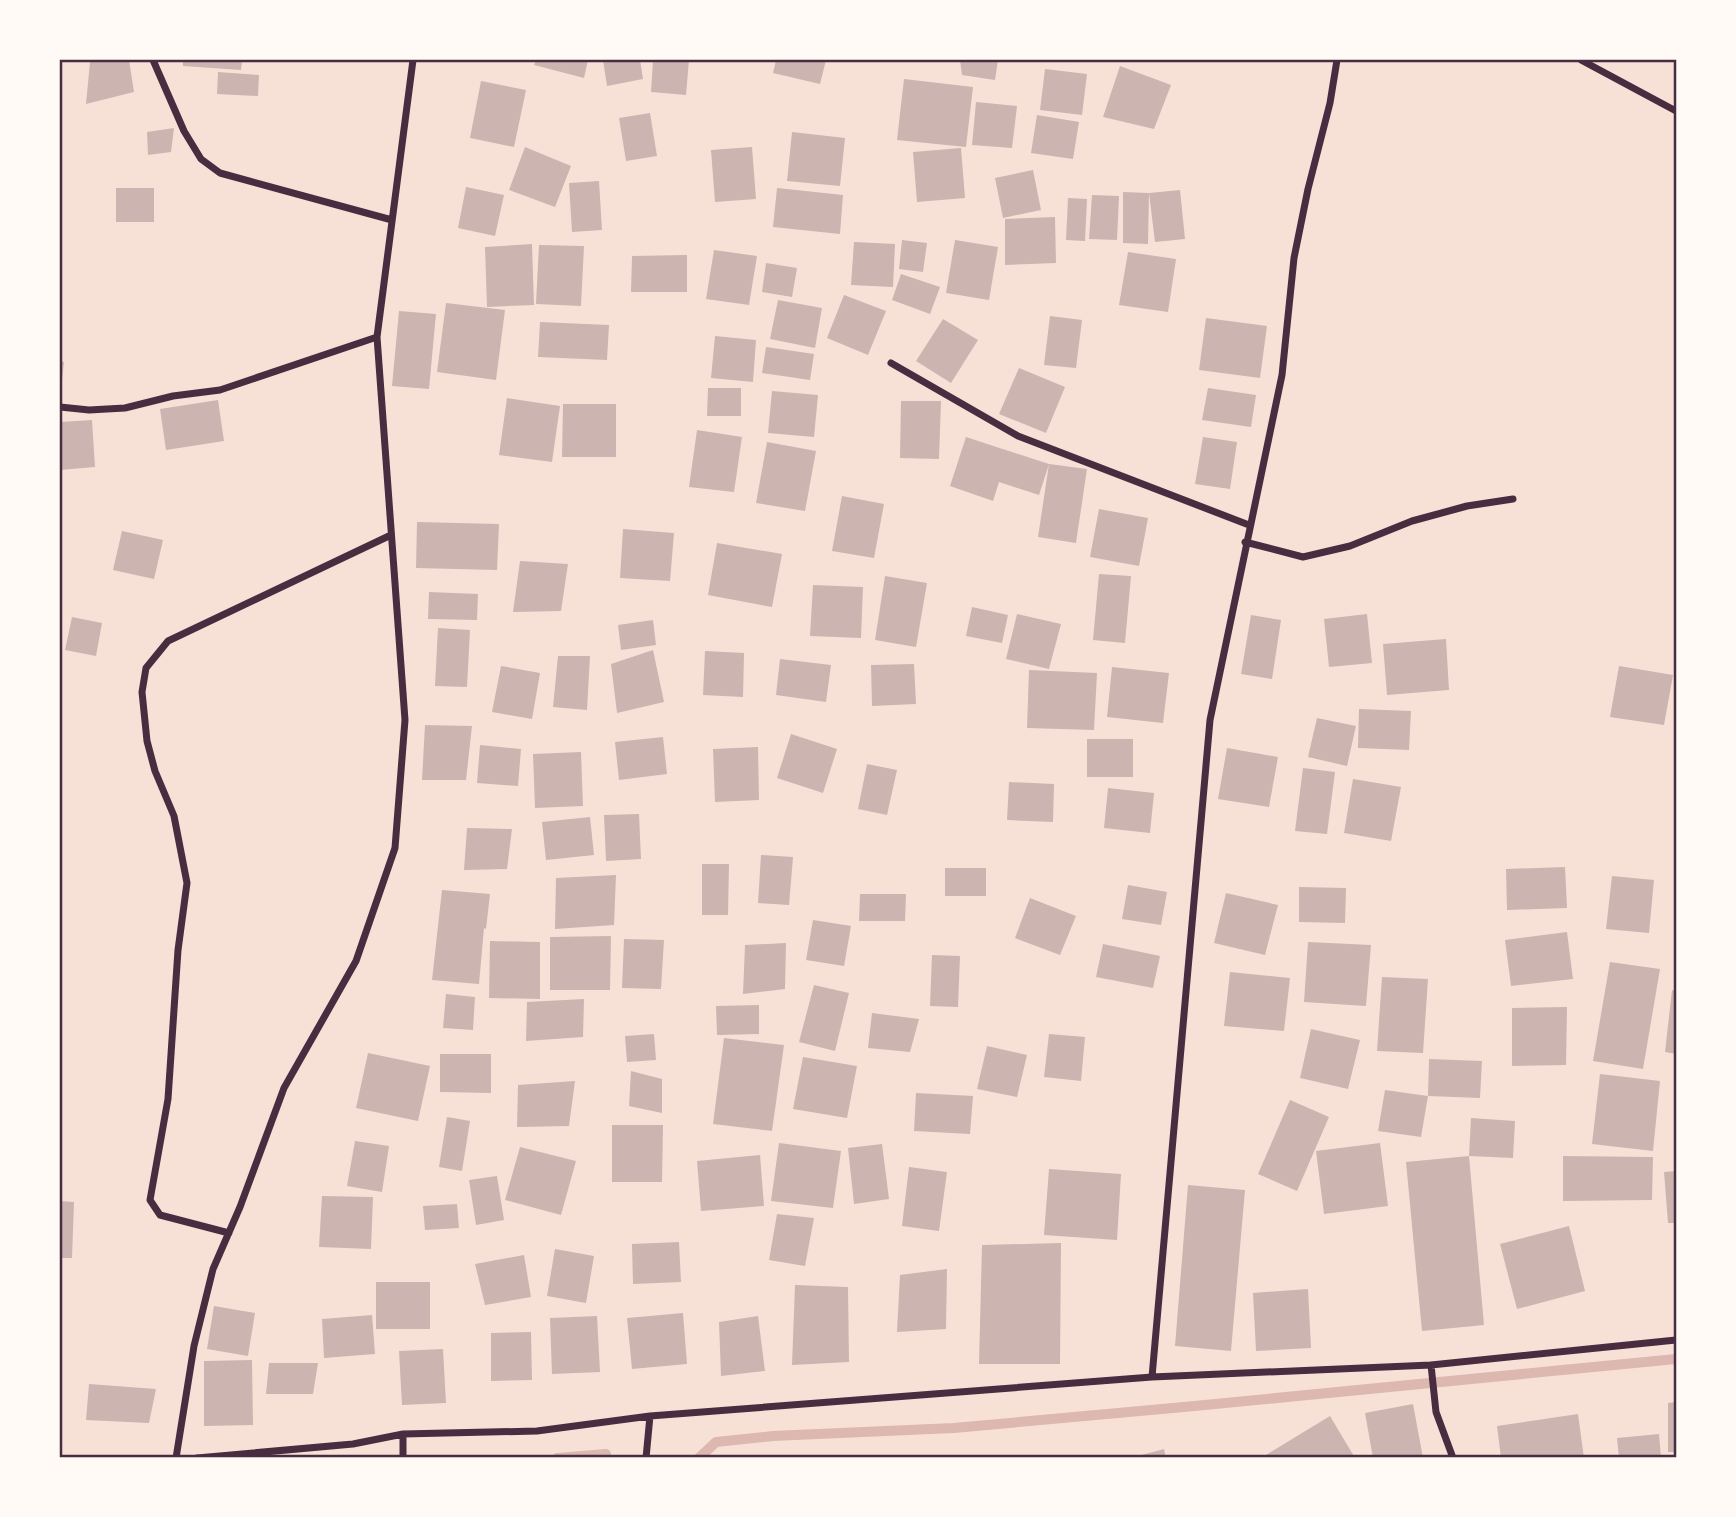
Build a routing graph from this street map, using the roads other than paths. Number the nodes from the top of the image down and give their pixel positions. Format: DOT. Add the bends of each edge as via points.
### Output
graph roads {
  1 [pos="153,60"];
  2 [pos="413,60"];
  3 [pos="1338,60"];
  4 [pos="1581,60"];
  5 [pos="1676,111"];
  6 [pos="393,220"];
  7 [pos="377,337"];
  8 [pos="891,363"];
  9 [pos="60,407"];
  10 [pos="1513,499"];
  11 [pos="1249,525"];
  12 [pos="391,535"];
  13 [pos="1245,542"];
  14 [pos="229,1233"];
  15 [pos="1676,1340"];
  16 [pos="1431,1365"];
  17 [pos="1152,1377"];
  18 [pos="650,1416"];
  19 [pos="403,1434"];
  20 [pos="176,1458"];
  21 [pos="197,1458"];
  22 [pos="403,1458"];
  23 [pos="646,1458"];
  24 [pos="1453,1458"];
  1 -- 6 [label="street" via="184,131 201,159 220,173"];
  2 -- 6 [label="street"];
  3 -- 11 [label="street" via="1294,258 1282,375"];
  4 -- 5 [label="street"];
  6 -- 7 [label="street"];
  7 -- 9 [label="street" via="220,390 125,408"];
  7 -- 12 [label="street"];
  8 -- 11 [label="street" via="1018,436"];
  10 -- 13 [label="street" via="1412,521 1350,546 1303,557"];
  11 -- 13 [label="street"];
  12 -- 14 [label="street" via="405,720 395,848 356,961 284,1088"];
  12 -- 14 [label="street" via="168,641 146,668 142,692 147,741 174,816 187,883 168,1099 150,1199 160,1215"];
  13 -- 17 [label="street" via="1210,720"];
  14 -- 20 [label="street" via="213,1269 194,1346"];
  15 -- 16 [label="street"];
  16 -- 17 [label="street"];
  16 -- 24 [label="street" via="1436,1412"];
  17 -- 18 [label="street"];
  18 -- 19 [label="street" via="537,1431"];
  18 -- 23 [label="street"];
  19 -- 21 [label="street" via="352,1444"];
  19 -- 22 [label="street"];
}
